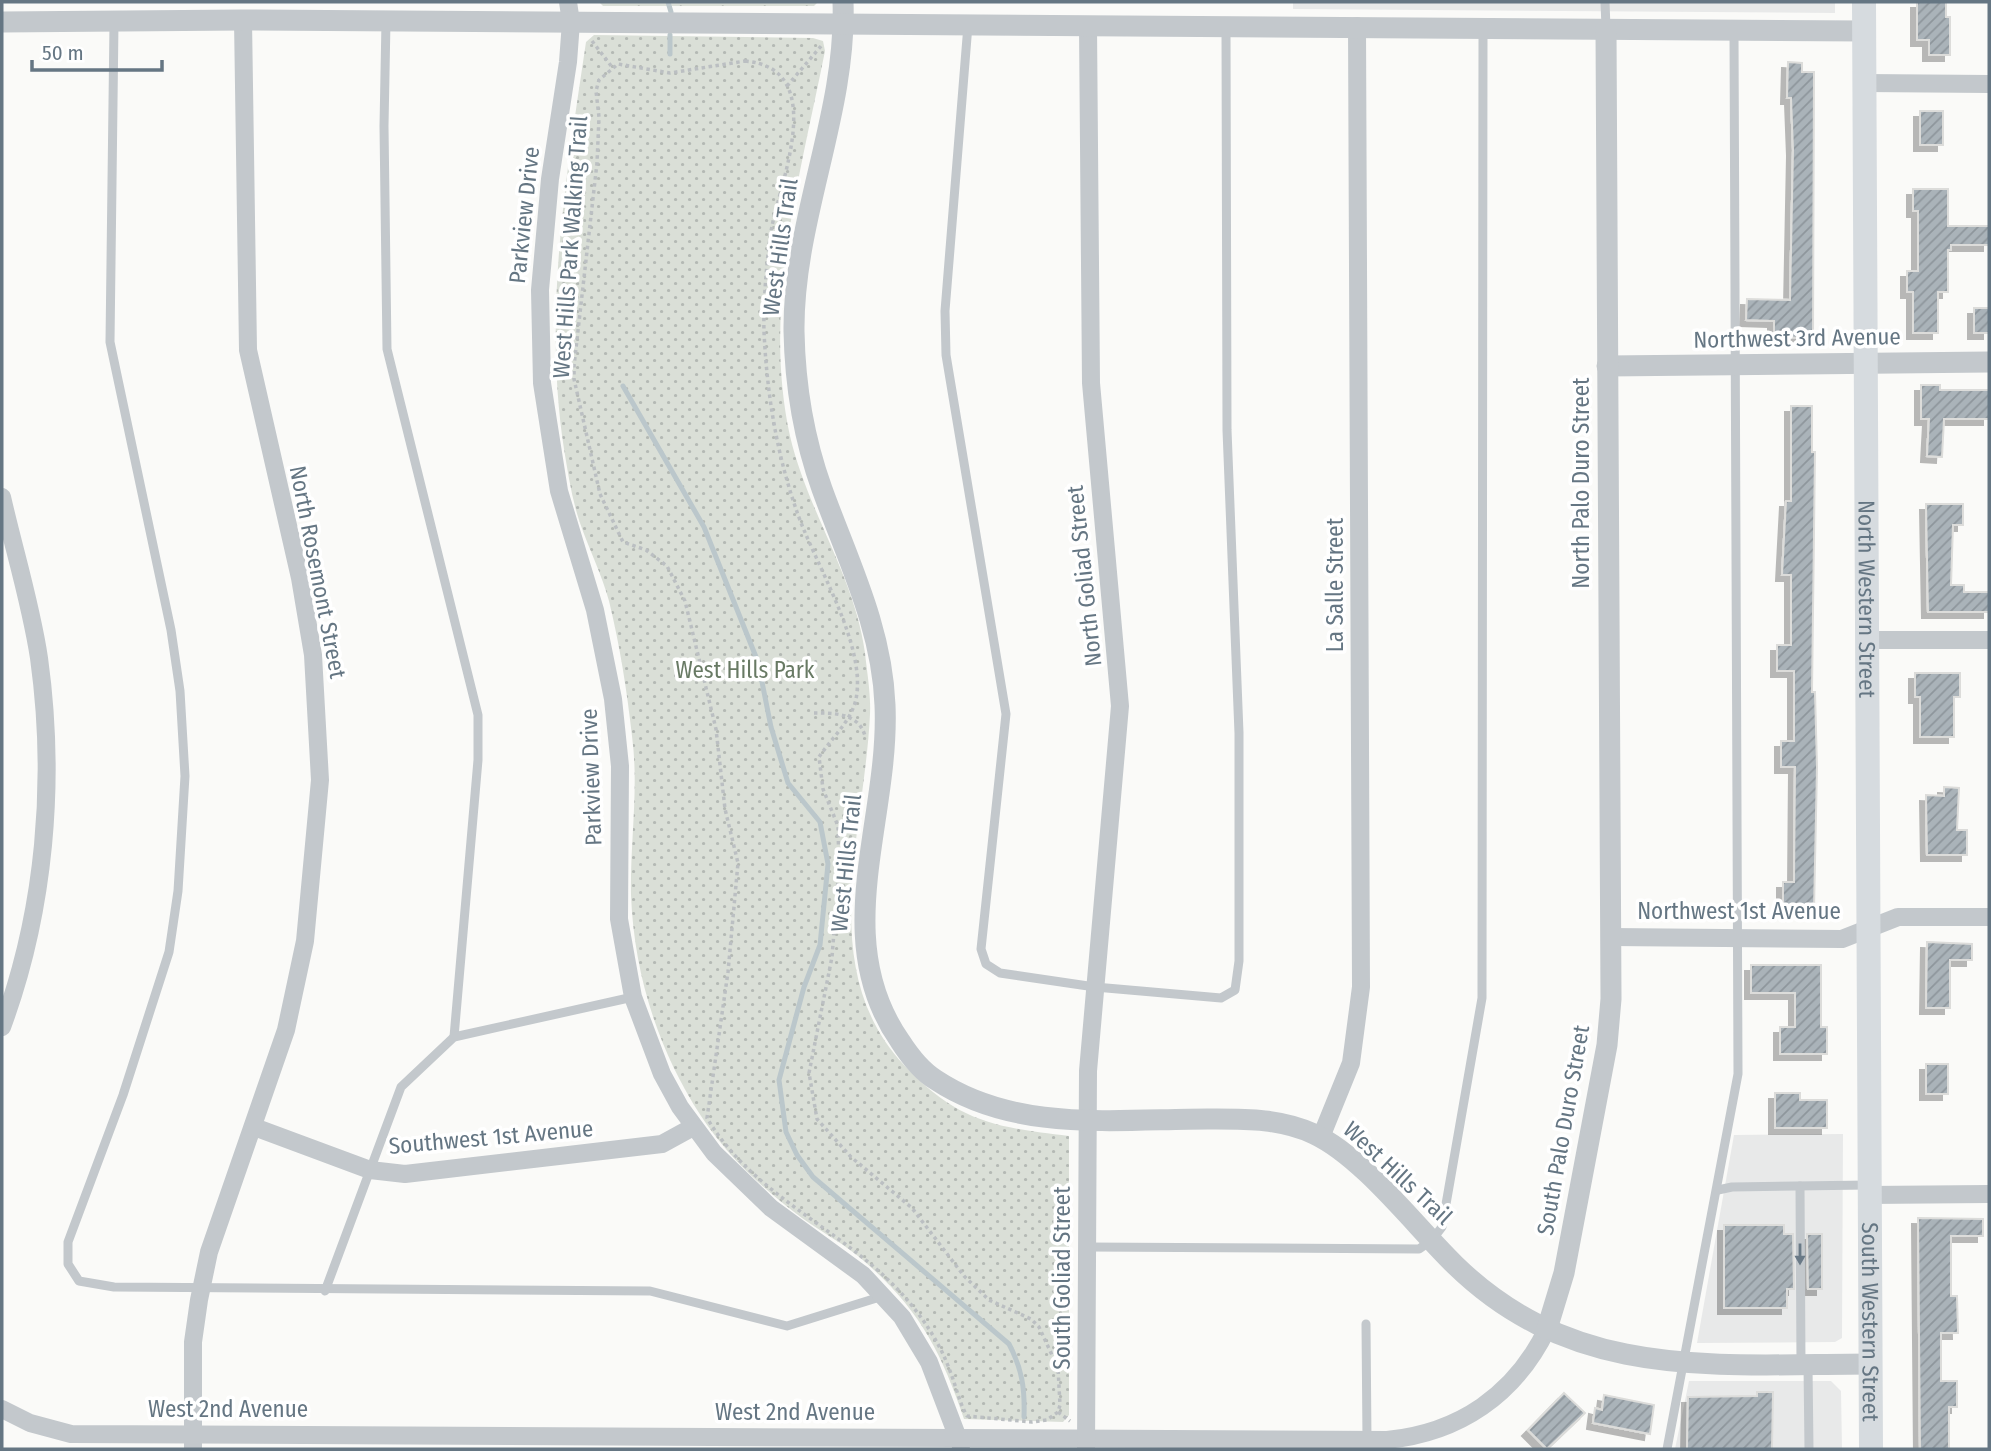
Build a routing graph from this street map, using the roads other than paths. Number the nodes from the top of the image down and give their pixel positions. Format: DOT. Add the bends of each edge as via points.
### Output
graph roads {
  1 [pos="844,2"];
  2 [pos="1605,2"];
  3 [pos="1864,2"];
  4 [pos="569,12"];
  5 [pos="243,20"];
  6 [pos="114,21"];
  7 [pos="386,21"];
  8 [pos="2,22"];
  9 [pos="844,25"];
  10 [pos="968,25"];
  11 [pos="1088,26"];
  12 [pos="1226,26"];
  13 [pos="1357,26"];
  14 [pos="1483,28"];
  15 [pos="1606,29"];
  16 [pos="1734,30"];
  17 [pos="1864,31"];
  18 [pos="1865,83"];
  19 [pos="1989,84"];
  20 [pos="1989,362"];
  21 [pos="1868,363"];
  22 [pos="1607,366"];
  23 [pos="1735,366"];
  24 [pos="2,497"];
  25 [pos="1867,640"];
  26 [pos="1989,640"];
  27 [pos="1989,917"];
  28 [pos="1867,929"];
  29 [pos="1611,937"];
  30 [pos="1738,938"];
  31 [pos="1096,987"];
  32 [pos="633,997"];
  33 [pos="2,1027"];
  34 [pos="454,1037"];
  35 [pos="1087,1119"];
  36 [pos="694,1127"];
  37 [pos="254,1128"];
  38 [pos="1321,1137"];
  39 [pos="370,1170"];
  40 [pos="1800,1186"];
  41 [pos="1718,1190"];
  42 [pos="1868,1190"];
  43 [pos="1989,1194"];
  44 [pos="1432,1240"];
  45 [pos="1087,1247"];
  46 [pos="201,1289"];
  47 [pos="325,1291"];
  48 [pos="884,1296"];
  49 [pos="1366,1324"];
  50 [pos="1547,1329"];
  51 [pos="1683,1363"];
  52 [pos="1805,1364"];
  53 [pos="1871,1364"];
  54 [pos="2,1409"];
  55 [pos="1367,1440"];
  56 [pos="193,1441"];
  57 [pos="960,1443"];
  58 [pos="1085,1443"];
  59 [pos="1667,1449"];
  60 [pos="1809,1449"];
  61 [pos="1871,1449"];
  1 -- 9 [label="street, West Hills Trail"];
  2 -- 15 [label="lane"];
  3 -- 17 [label="main road, North Western Street"];
  4 -- 7 [label="street"];
  4 -- 9 [label="street"];
  4 -- 32 [label="street, Parkview Drive" via="543,239 542,383 559,491 595,610 613,699 620,766 619,919"];
  5 -- 6 [label="street"];
  5 -- 7 [label="street"];
  5 -- 37 [label="street, North Rosemont Street" via="248,350 313,655 320,780 305,942 286,1030"];
  6 -- 8 [label="street"];
  6 -- 46 [label="lane" via="110,342 171,630 186,776 169,952 123,1095 68,1242 68,1264 79,1281 114,1287"];
  7 -- 34 [label="lane" via="387,349 478,715"];
  9 -- 10 [label="street"];
  9 -- 35 [label="street, West Hills Trail" via="801,250 794,329 799,397 812,457 864,595 885,697 884,755 866,898 864,949 869,978 885,1020 930,1077 1003,1111"];
  10 -- 11 [label="street"];
  10 -- 31 [label="lane" via="945,311 946,355 1006,714 981,949 986,964 1000,973"];
  11 -- 12 [label="street"];
  11 -- 31 [label="street, North Goliad Street" via="1091,383 1120,706"];
  12 -- 13 [label="street"];
  12 -- 31 [label="lane" via="1227,430 1239,733 1235,990 1221,998"];
  13 -- 14 [label="street"];
  13 -- 38 [label="street, La Salle Street" via="1361,987 1351,1062"];
  14 -- 15 [label="street"];
  14 -- 44 [label="lane" via="1482,998 1442,1227"];
  15 -- 16 [label="street"];
  15 -- 22 [label="street, North Palo Duro Street"];
  16 -- 17 [label="street"];
  16 -- 23 [label="lane"];
  17 -- 18 [label="main road, North Western Street"];
  18 -- 19 [label="street"];
  18 -- 21 [label="main road, North Western Street"];
  20 -- 21 [label="street, Northwest 3rd Avenue"];
  21 -- 23 [label="street, Northwest 3rd Avenue"];
  21 -- 25 [label="main road, North Western Street"];
  22 -- 23 [label="street, Northwest 3rd Avenue"];
  22 -- 29 [label="street, North Palo Duro Street"];
  23 -- 30 [label="lane"];
  24 -- 33 [label="street" via="38,656 46,721 46,788 30,931"];
  25 -- 26 [label="street"];
  25 -- 28 [label="main road, North Western Street"];
  27 -- 28 [label="street, Northwest 1st Avenue" via="1898,917"];
  28 -- 30 [label="street, Northwest 1st Avenue" via="1842,939"];
  28 -- 42 [label="main road, North Western Street"];
  29 -- 30 [label="street, Northwest 1st Avenue"];
  29 -- 50 [label="street, South Palo Duro Street" via="1607,1045 1561,1286"];
  30 -- 41 [label="lane" via="1738,1074"];
  31 -- 35 [label="street, North Goliad Street"];
  32 -- 34 [label="lane"];
  32 -- 36 [label="street, Parkview Drive" via="662,1074"];
  34 -- 39 [label="lane" via="401,1087"];
  35 -- 38 [label="street, West Hills Trail" via="1265,1120"];
  35 -- 45 [label="street, South Goliad Street"];
  36 -- 39 [label="street, Southwest 1st Avenue" via="662,1144 405,1174"];
  36 -- 48 [label="street, Parkview Drive" via="753,1193 856,1269"];
  37 -- 39 [label="street, Southwest 1st Avenue"];
  37 -- 46 [label="street, North Rosemont Street" via="209,1252"];
  38 -- 44 [label="street, West Hills Trail" via="1352,1160"];
  39 -- 47 [label="lane"];
  40 -- 41 [label="lane"];
  40 -- 42 [label="lane"];
  40 -- 52 [label="lane, one-way"];
  41 -- 51 [label="lane"];
  42 -- 43 [label="street"];
  42 -- 53 [label="main road, South Western Street"];
  44 -- 45 [label="lane" via="1419,1249"];
  44 -- 50 [label="street, West Hills Trail" via="1498,1301"];
  45 -- 58 [label="street, South Goliad Street"];
  46 -- 47 [label="lane"];
  46 -- 56 [label="street, North Rosemont Street" via="193,1342"];
  47 -- 48 [label="lane" via="650,1291 787,1326"];
  48 -- 57 [label="street, Parkview Drive" via="917,1339"];
  49 -- 55 [label="lane"];
  50 -- 51 [label="street, West Hills Trail" via="1629,1357"];
  50 -- 55 [label="street, West 2nd Avenue" via="1528,1363 1484,1407 1427,1434"];
  51 -- 52 [label="street, West Hills Trail"];
  51 -- 59 [label="lane"];
  52 -- 53 [label="street, West Hills Trail"];
  52 -- 60 [label="lane"];
  53 -- 61 [label="main road, South Western Street"];
  54 -- 56 [label="street, West 2nd Avenue" via="30,1423 71,1434"];
  55 -- 58 [label="street, West 2nd Avenue"];
  56 -- 57 [label="street, West 2nd Avenue"];
  57 -- 58 [label="street, West 2nd Avenue"];
}
